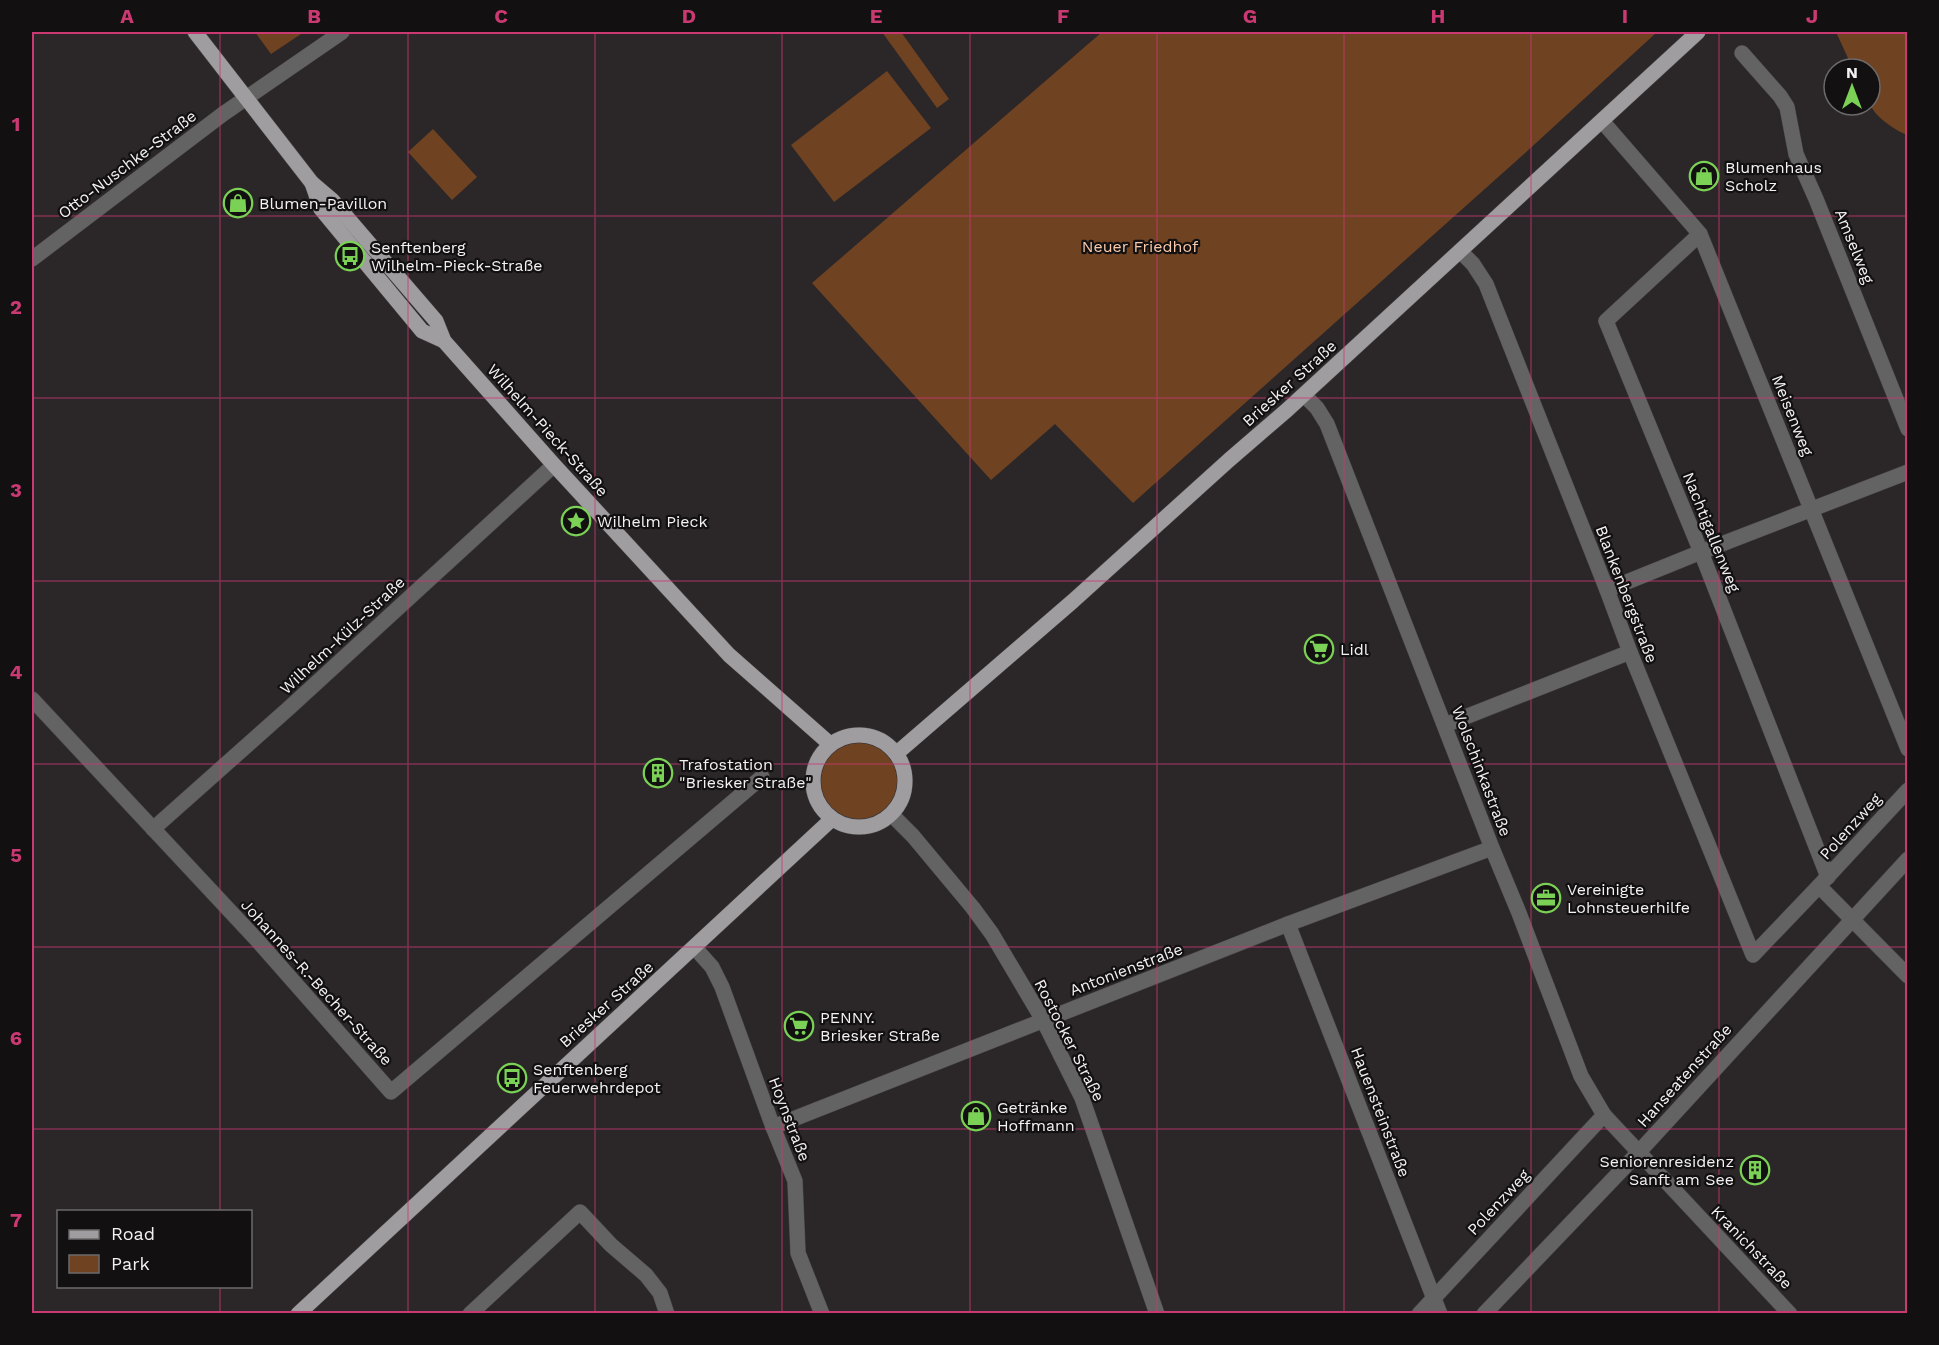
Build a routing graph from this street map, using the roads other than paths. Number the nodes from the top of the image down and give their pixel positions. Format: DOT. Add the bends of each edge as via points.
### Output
graph roads {
  1 [pos="195,32"];
  2 [pos="342,32"];
  3 [pos="1698,32"];
  4 [pos="1743,53"];
  5 [pos="245,98"];
  6 [pos="1602,121"];
  7 [pos="1700,234"];
  8 [pos="1460,251"];
  9 [pos="32,259"];
  10 [pos="1305,395"];
  11 [pos="1908,429"];
  12 [pos="554,465"];
  13 [pos="1908,472"];
  14 [pos="1812,509"];
  15 [pos="1701,552"];
  16 [pos="1607,590"];
  17 [pos="1630,652"];
  18 [pos="32,699"];
  19 [pos="1445,725"];
  20 [pos="830,744"];
  21 [pos="1908,749"];
  22 [pos="897,753"];
  23 [pos="762,777"];
  24 [pos="1908,789"];
  25 [pos="892,815"];
  26 [pos="831,819"];
  27 [pos="153,829"];
  28 [pos="1492,848"];
  29 [pos="1908,859"];
  30 [pos="1823,882"];
  31 [pos="1852,919"];
  32 [pos="1288,924"];
  33 [pos="695,948"];
  34 [pos="1753,955"];
  35 [pos="1908,976"];
  36 [pos="1043,1020"];
  37 [pos="1604,1115"];
  38 [pos="773,1127"];
  39 [pos="1638,1153"];
  40 [pos="1434,1298"];
  41 [pos="298,1314"];
  42 [pos="470,1314"];
  43 [pos="667,1314"];
  44 [pos="822,1314"];
  45 [pos="1157,1314"];
  46 [pos="1419,1314"];
  47 [pos="1440,1314"];
  48 [pos="1485,1314"];
  49 [pos="1790,1314"];
  1 -- 5 [label="main road, Wilhelm-Pieck-Straße"];
  2 -- 5 [label="street, Otto-Nuschke-Straße"];
  3 -- 6 [label="main road, Briesker Straße"];
  4 -- 11 [label="street, Amselweg" via="1787,107 1796,153"];
  5 -- 9 [label="street, Otto-Nuschke-Straße"];
  5 -- 12 [label="main road, Wilhelm-Pieck-Straße" via="312,183 332,200 436,321 444,341"];
  6 -- 7 [label="street, Meisenweg"];
  6 -- 8 [label="main road, Briesker Straße"];
  7 -- 14 [label="street, Meisenweg"];
  7 -- 15 [label="street, Nachtigallenweg" via="1606,321"];
  8 -- 10 [label="main road, Briesker Straße"];
  8 -- 16 [label="street, Blankenbergstraße" via="1486,284"];
  10 -- 19 [label="street, Wolschinkastraße" via="1327,424"];
  10 -- 22 [label="main road, Briesker Straße"];
  12 -- 20 [label="main road, Wilhelm-Pieck-Straße" via="729,655"];
  12 -- 27 [label="street, Wilhelm-Külz-Straße"];
  13 -- 14 [label="street"];
  14 -- 15 [label="street"];
  14 -- 21 [label="street, Meisenweg"];
  15 -- 16 [label="street"];
  15 -- 30 [label="street, Nachtigallenweg"];
  16 -- 17 [label="street, Blankenbergstraße"];
  17 -- 19 [label="street"];
  17 -- 34 [label="street, Blankenbergstraße"];
  18 -- 27 [label="street, Johannes-R.-Becher-Straße"];
  19 -- 28 [label="street, Wolschinkastraße"];
  20 -- 22 [label="main road" via="845,737 868,736"];
  20 -- 26 [label="main road" via="814,770 814,785 818,802"];
  22 -- 25 [label="main road" via="905,786"];
  23 -- 27 [label="street, Johannes-R.-Becher-Straße" via="391,1092"];
  24 -- 30 [label="street, Polenzweg"];
  25 -- 26 [label="main road" via="880,824 852,828"];
  25 -- 36 [label="street, Rostocker Straße" via="973,908"];
  26 -- 33 [label="main road, Briesker Straße"];
  28 -- 32 [label="street, Antonienstraße"];
  28 -- 37 [label="street, Wolschinkastraße" via="1581,1076"];
  29 -- 31 [label="street, Hanseatenstraße"];
  30 -- 31 [label="street"];
  30 -- 34 [label="street, Polenzweg"];
  31 -- 35 [label="street"];
  31 -- 39 [label="street, Hanseatenstraße"];
  32 -- 36 [label="street, Antonienstraße"];
  32 -- 40 [label="street, Hauensteinstraße"];
  33 -- 38 [label="street, Hoynstraße" via="712,967 722,987"];
  33 -- 41 [label="main road, Briesker Straße"];
  36 -- 38 [label="street, Antonienstraße"];
  36 -- 45 [label="street, Rostocker Straße" via="1082,1098"];
  37 -- 39 [label="street, Wolschinkastraße"];
  37 -- 40 [label="street, Polenzweg"];
  38 -- 44 [label="street, Hoynstraße" via="795,1181 798,1253"];
  39 -- 48 [label="street, Hanseatenstraße"];
  39 -- 49 [label="street, Kranichstraße"];
  40 -- 46 [label="street, Polenzweg"];
  40 -- 47 [label="street, Hauensteinstraße"];
  42 -- 43 [label="street" via="580,1212 646,1275 660,1293"];
}
